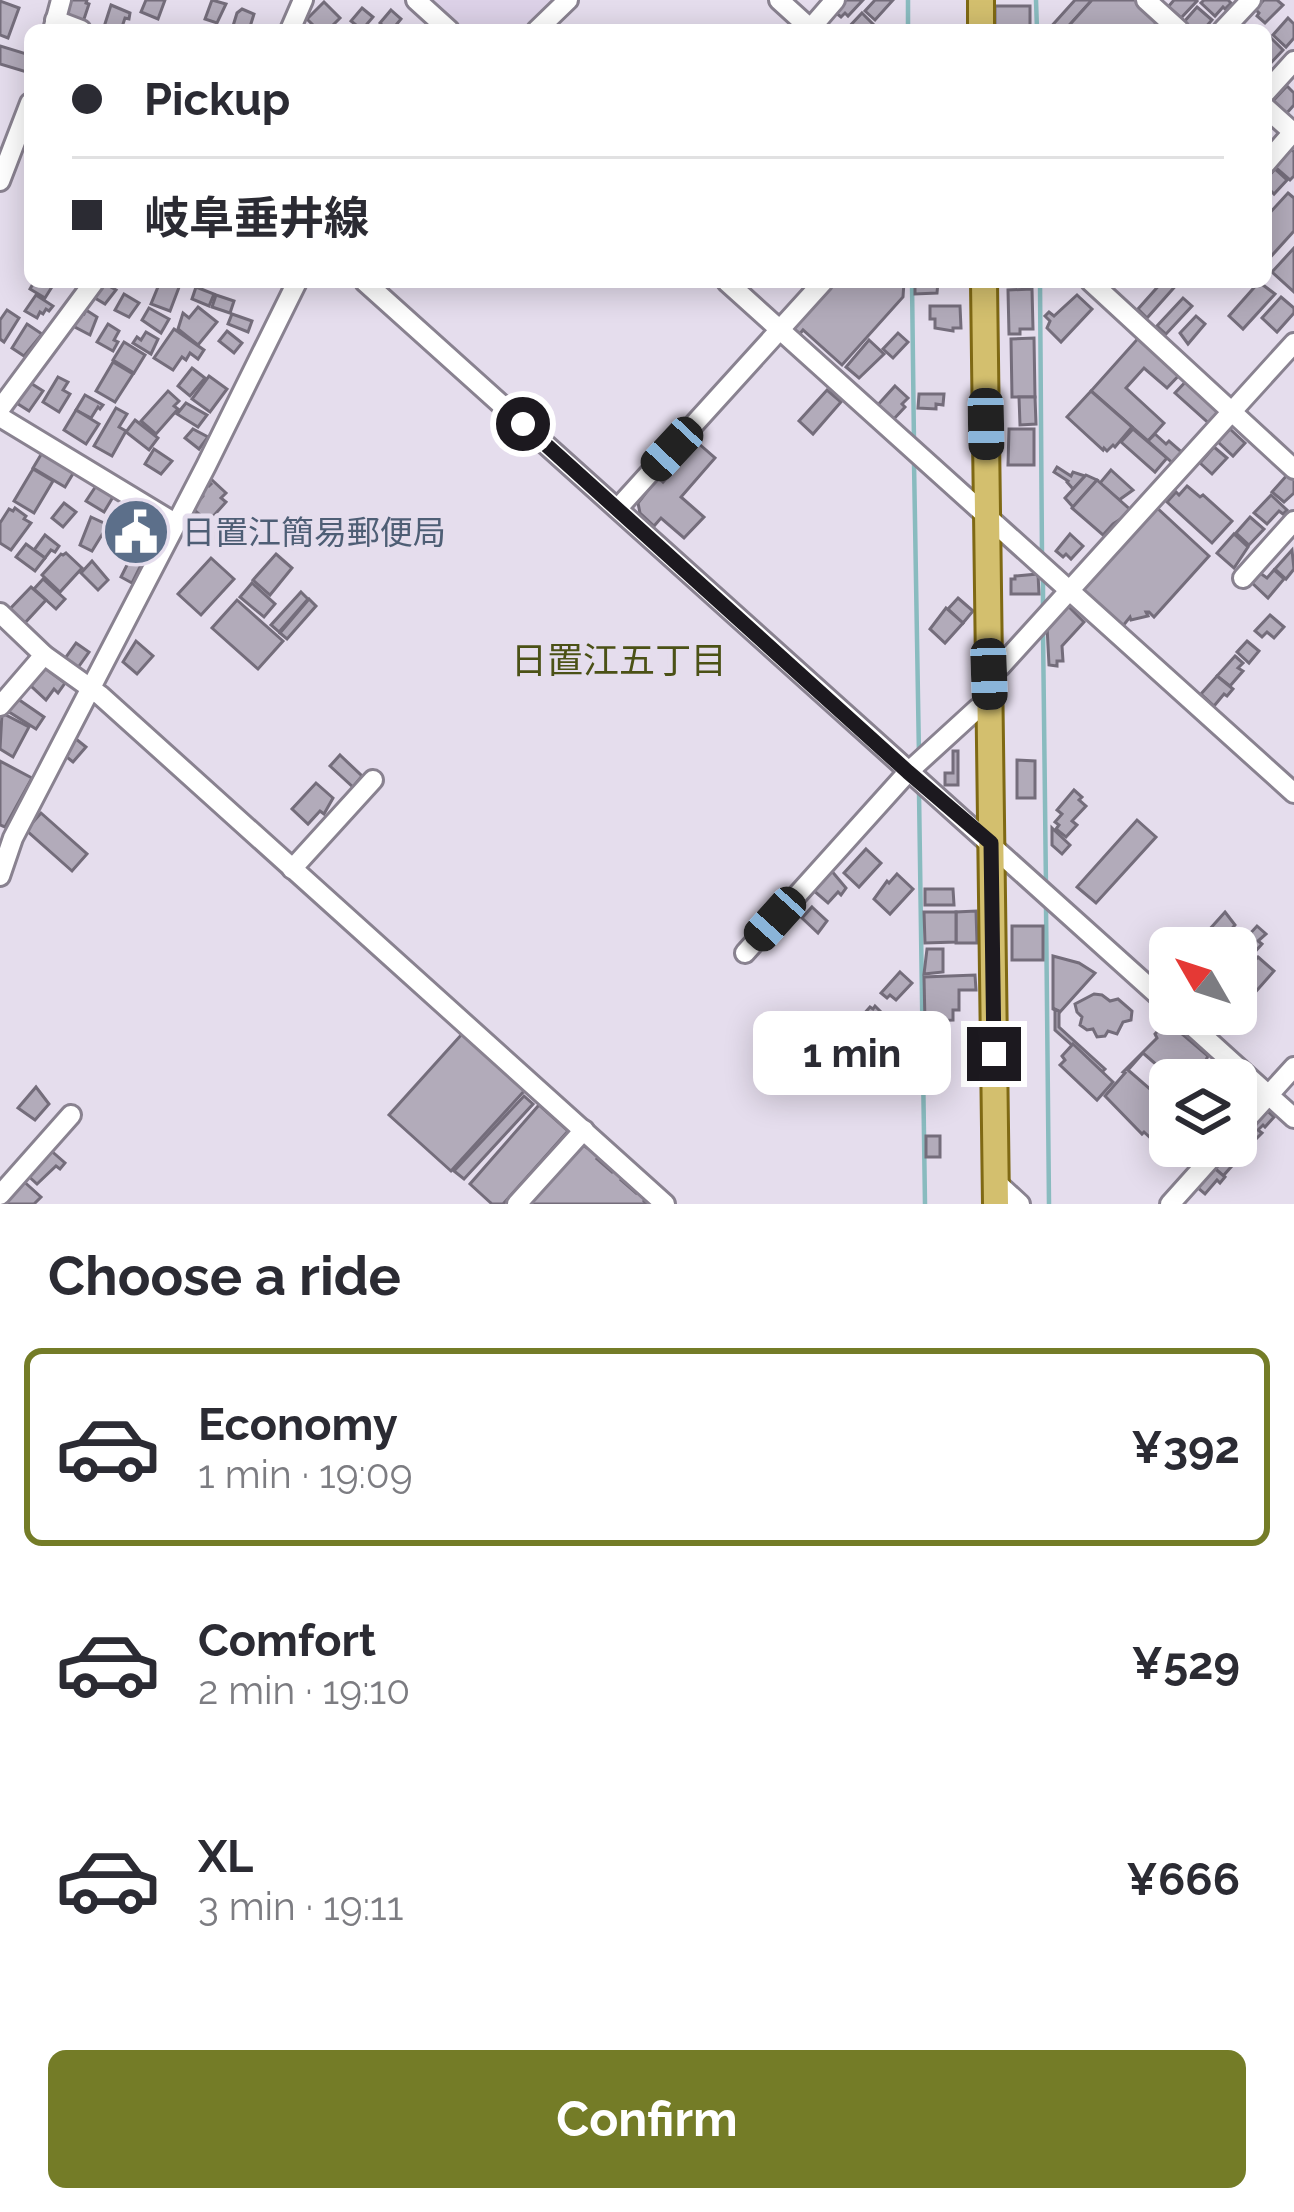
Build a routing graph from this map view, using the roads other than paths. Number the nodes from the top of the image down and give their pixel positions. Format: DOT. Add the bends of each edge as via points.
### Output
graph roads {
  1 [pos="416,0"];
  2 [pos="568,0"];
  3 [pos="835,0"];
  4 [pos="1250,0"];
  5 [pos="1150,1"];
  6 [pos="784,2"];
  7 [pos="442,24"];
  8 [pos="543,24"];
  9 [pos="806,24"];
  10 [pos="815,24"];
  11 [pos="1173,24"];
  12 [pos="1228,24"];
  13 [pos="1294,61"];
  14 [pos="1272,85"];
  15 [pos="1293,133"];
  16 [pos="24,135"];
  17 [pos="1272,156"];
  18 [pos="0,181"];
  19 [pos="90,288"];
  20 [pos="294,288"];
  21 [pos="372,288"];
  22 [pos="734,288"];
  23 [pos="818,288"];
  24 [pos="984,288"];
  25 [pos="1098,288"];
  26 [pos="780,330"];
  27 [pos="1294,343"];
  28 [pos="1232,411"];
  29 [pos="0,413"];
  30 [pos="1294,469"];
  31 [pos="618,508"];
  32 [pos="986,519"];
  33 [pos="1294,521"];
  34 [pos="176,523"];
  35 [pos="1243,578"];
  36 [pos="1070,590"];
  37 [pos="0,613"];
  38 [pos="44,655"];
  39 [pos="989,674"];
  40 [pos="90,688"];
  41 [pos="990,704"];
  42 [pos="0,706"];
  43 [pos="908,772"];
  44 [pos="373,780"];
  45 [pos="1294,793"];
  46 [pos="991,843"];
  47 [pos="292,869"];
  48 [pos="0,876"];
  49 [pos="745,953"];
  50 [pos="1149,987"];
  51 [pos="1202,1035"];
  52 [pos="1294,1067"];
  53 [pos="1268,1095"];
  54 [pos="1257,1107"];
  55 [pos="71,1115"];
  56 [pos="1294,1118"];
  57 [pos="584,1130"];
  58 [pos="1203,1167"];
  59 [pos="996,1193"];
  60 [pos="0,1195"];
  61 [pos="517,1204"];
  62 [pos="665,1204"];
  63 [pos="1021,1204"];
  64 [pos="1170,1204"];
  1 -- 7 [label="street"];
  2 -- 8 [label="street"];
  3 -- 10 [label="street"];
  4 -- 12 [label="street"];
  5 -- 11 [label="street"];
  6 -- 9 [label="street"];
  13 -- 14 [label="street"];
  15 -- 17 [label="street"];
  16 -- 18 [label="street"];
  19 -- 29 [label="street"];
  20 -- 34 [label="street"];
  21 -- 31 [label="street"];
  22 -- 26 [label="street"];
  23 -- 26 [label="street"];
  24 -- 32 [label="main road"];
  25 -- 28 [label="street"];
  26 -- 31 [label="street"];
  26 -- 32 [label="street"];
  27 -- 28 [label="street"];
  28 -- 30 [label="street"];
  28 -- 36 [label="street"];
  29 -- 34 [label="street"];
  31 -- 43 [label="street"];
  32 -- 36 [label="street"];
  32 -- 39 [label="main road"];
  33 -- 35 [label="street"];
  34 -- 40 [label="street"];
  36 -- 39 [label="street"];
  36 -- 45 [label="street"];
  37 -- 38 [label="street"];
  38 -- 40 [label="street"];
  38 -- 42 [label="street"];
  39 -- 41 [label="main road"];
  40 -- 47 [label="street"];
  40 -- 48 [label="street"];
  41 -- 43 [label="street"];
  41 -- 46 [label="main road"];
  43 -- 46 [label="street"];
  43 -- 49 [label="street"];
  44 -- 47 [label="street"];
  46 -- 50 [label="street"];
  46 -- 59 [label="main road"];
  47 -- 57 [label="street"];
  51 -- 53 [label="street"];
  52 -- 53 [label="street"];
  53 -- 54 [label="street"];
  53 -- 56 [label="street"];
  55 -- 60 [label="street"];
  57 -- 61 [label="street"];
  57 -- 62 [label="street"];
  58 -- 64 [label="street"];
  59 -- 63 [label="street"];
}
